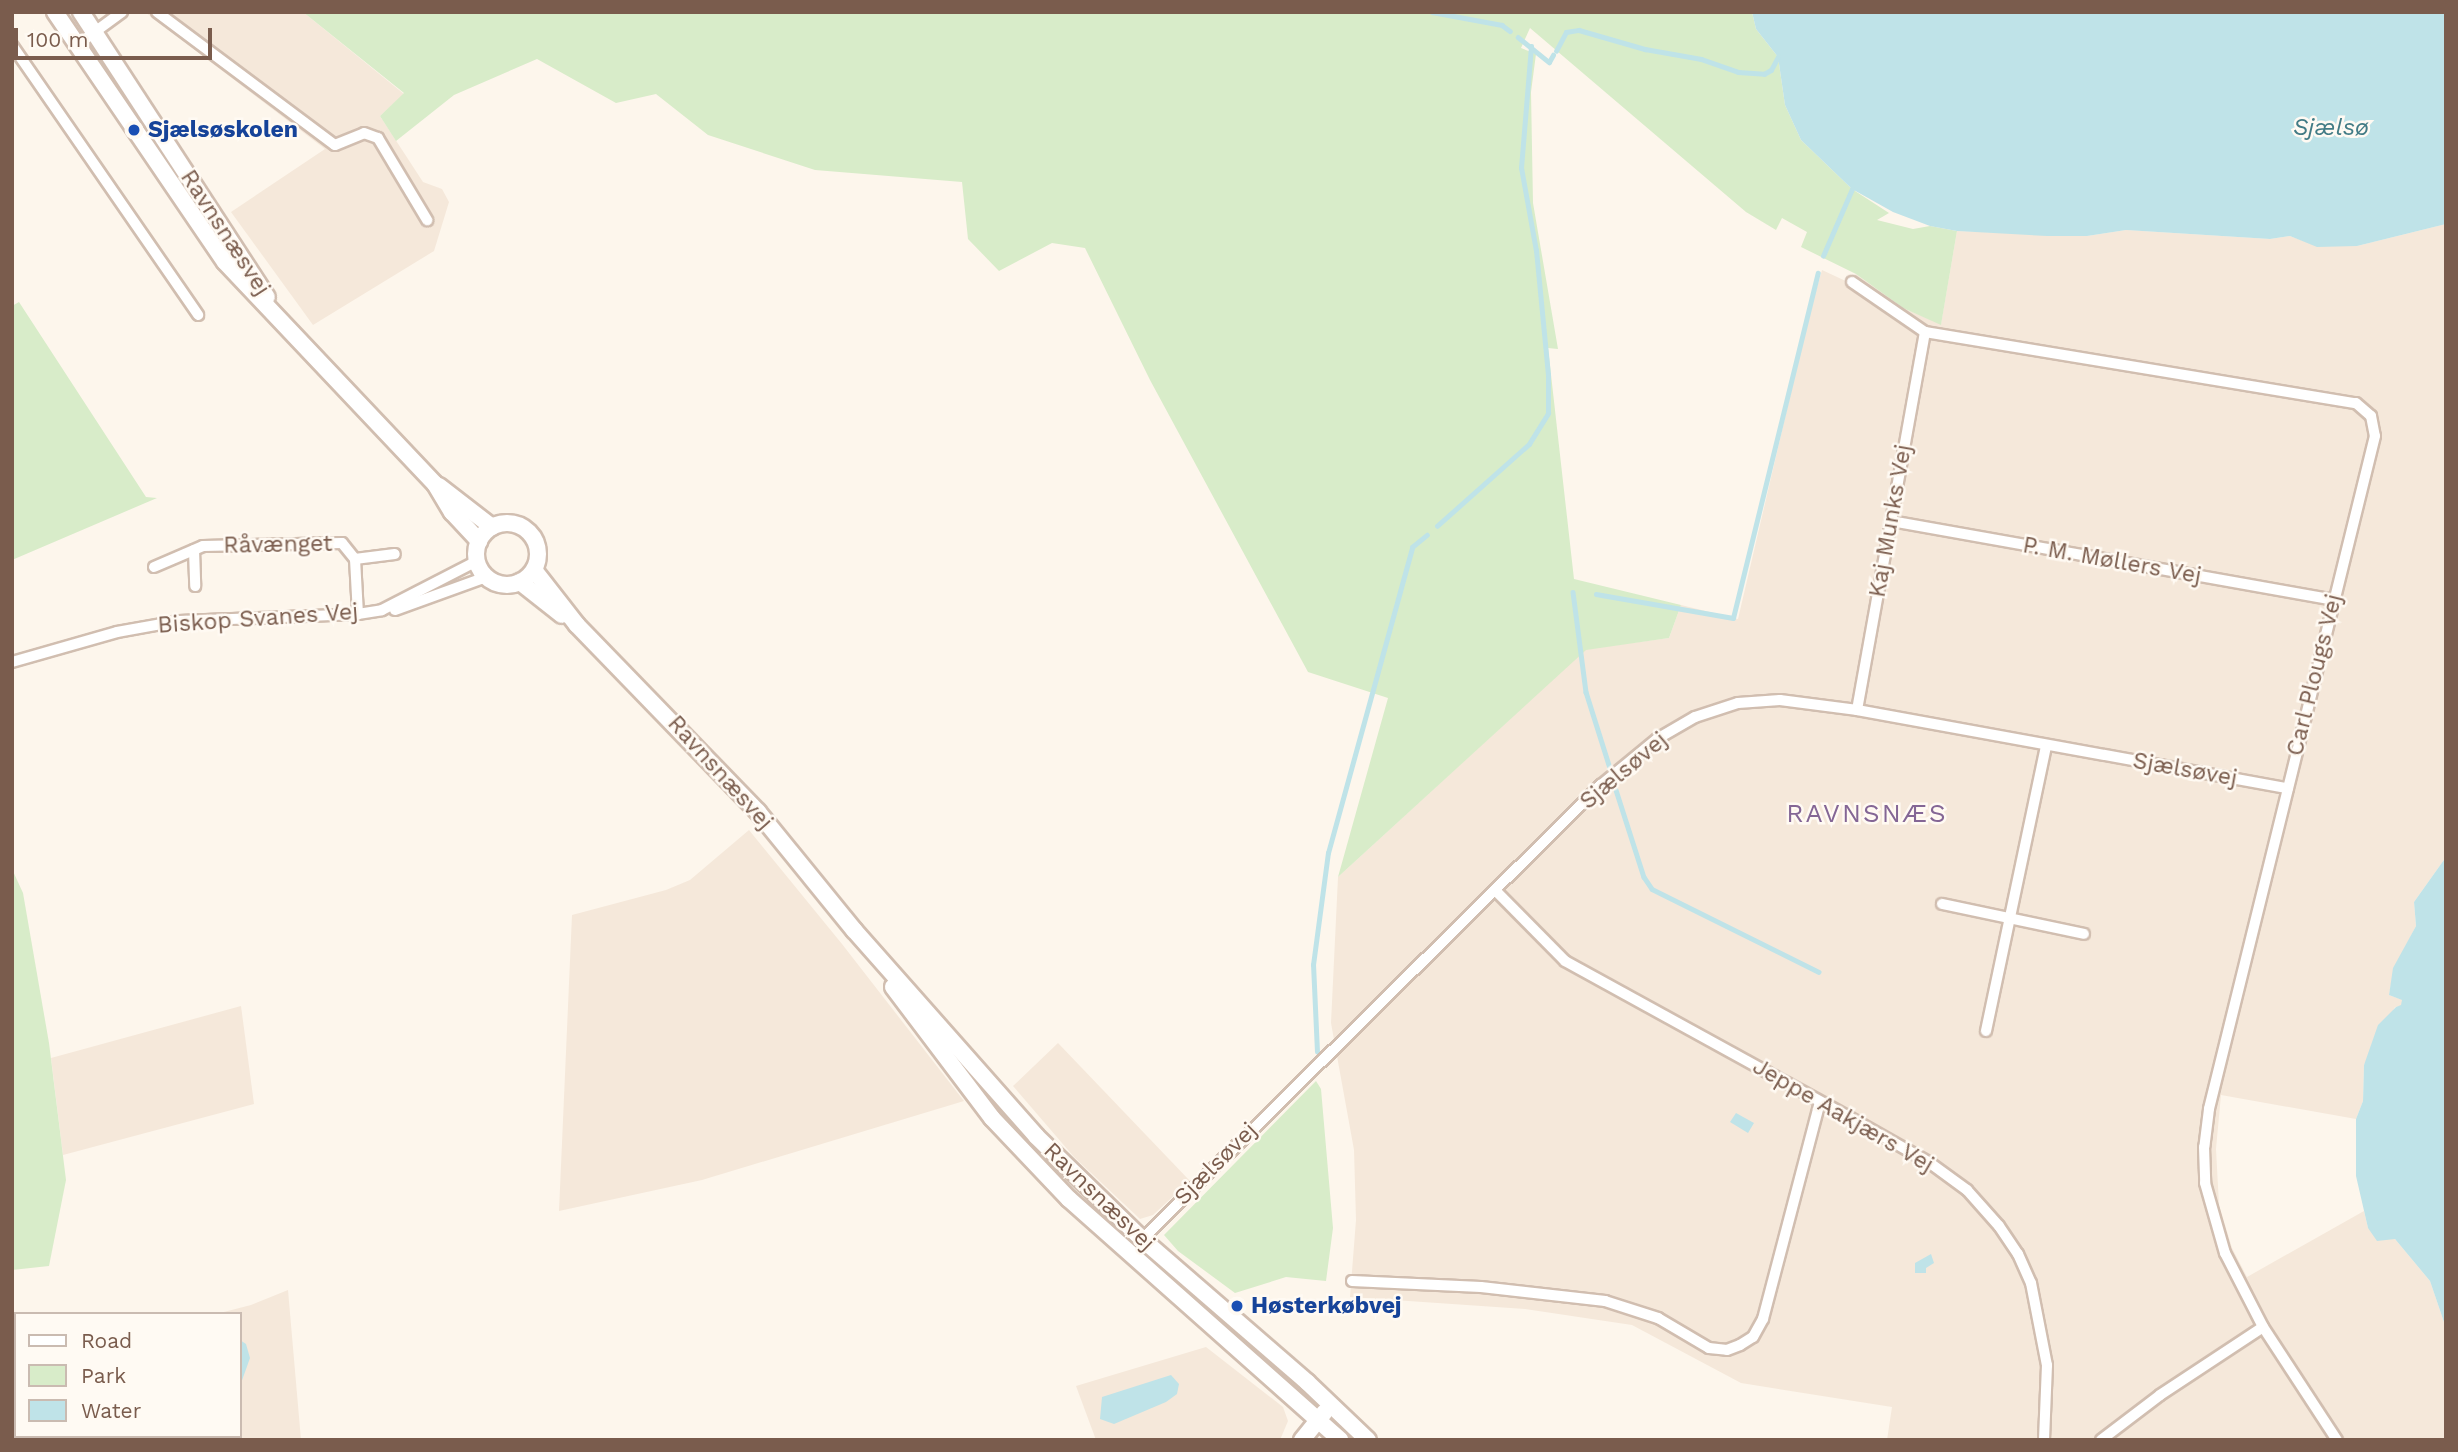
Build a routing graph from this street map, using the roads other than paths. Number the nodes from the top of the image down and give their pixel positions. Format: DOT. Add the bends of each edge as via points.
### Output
graph roads {
  1 [pos="55,12"];
  2 [pos="81,12"];
  3 [pos="122,12"];
  4 [pos="157,12"];
  5 [pos="94,31"];
  6 [pos="12,45"];
  7 [pos="77,45"];
  8 [pos="427,220"];
  9 [pos="1852,282"];
  10 [pos="198,316"];
  11 [pos="287,329"];
  12 [pos="1925,332"];
  13 [pos="435,484"];
  14 [pos="1891,522"];
  15 [pos="492,527"];
  16 [pos="479,541"];
  17 [pos="194,550"];
  18 [pos="395,554"];
  19 [pos="355,559"];
  20 [pos="477,561"];
  21 [pos="154,567"];
  22 [pos="534,570"];
  23 [pos="486,577"];
  24 [pos="520,582"];
  25 [pos="195,586"];
  26 [pos="2333,600"];
  27 [pos="383,610"];
  28 [pos="358,614"];
  29 [pos="577,625"];
  30 [pos="12,662"];
  31 [pos="1857,710"];
  32 [pos="2046,746"];
  33 [pos="2288,788"];
  34 [pos="1496,891"];
  35 [pos="1942,904"];
  36 [pos="2010,918"];
  37 [pos="854,930"];
  38 [pos="2084,934"];
  39 [pos="1986,1031"];
  40 [pos="1820,1102"];
  41 [pos="1142,1239"];
  42 [pos="1128,1253"];
  43 [pos="1352,1281"];
  44 [pos="2263,1327"];
  45 [pos="1331,1405"];
  46 [pos="1319,1420"];
  47 [pos="1302,1440"];
  48 [pos="1340,1440"];
  49 [pos="1368,1440"];
  50 [pos="2044,1440"];
  51 [pos="2101,1440"];
  52 [pos="2337,1440"];
  1 -- 7 [label="main road, Ravnsnæsvej"];
  2 -- 5 [label="main road, Ravnsnæsvej"];
  3 -- 5 [label="street"];
  4 -- 8 [label="street" via="335,145 364,132 377,138"];
  5 -- 7 [label="street"];
  5 -- 11 [label="main road, Ravnsnæsvej"];
  6 -- 10 [label="street"];
  7 -- 11 [label="main road, Ravnsnæsvej" via="225,262"];
  9 -- 12 [label="street, Carl Plougs Vej"];
  11 -- 13 [label="main road, Ravnsnæsvej"];
  12 -- 14 [label="street, Kaj Munks Vej"];
  12 -- 26 [label="street, Carl Plougs Vej" via="2365,408 2375,436"];
  13 -- 15 [label="main road, Ravnsnæsvej"];
  13 -- 16 [label="main road, Ravnsnæsvej" via="452,512"];
  14 -- 26 [label="street, P. M. Møllers Vej"];
  14 -- 31 [label="street, Kaj Munks Vej"];
  15 -- 16 [label="main road"];
  15 -- 22 [label="main road" via="509,523 526,530 538,552"];
  16 -- 20 [label="main road"];
  17 -- 19 [label="street, Råvænget" via="342,543"];
  17 -- 21 [label="street, Råvænget"];
  17 -- 25 [label="street, Råvænget"];
  18 -- 19 [label="street, Råvænget"];
  19 -- 28 [label="street, Råvænget"];
  20 -- 23 [label="main road"];
  20 -- 27 [label="street, Biskop Svanes Vej"];
  22 -- 24 [label="main road"];
  22 -- 29 [label="main road, Ravnsnæsvej"];
  23 -- 24 [label="main road" via="502,585"];
  23 -- 27 [label="street, Biskop Svanes Vej" via="434,598"];
  24 -- 29 [label="main road, Ravnsnæsvej"];
  26 -- 33 [label="street, Carl Plougs Vej"];
  27 -- 28 [label="street, Biskop Svanes Vej"];
  28 -- 30 [label="street, Biskop Svanes Vej" via="179,621 117,632"];
  29 -- 37 [label="main road, Ravnsnæsvej" via="736,788"];
  31 -- 32 [label="street, Sjælsøvej"];
  31 -- 34 [label="street, Sjælsøvej" via="1780,700 1738,703 1695,718 1657,739 1601,785"];
  32 -- 33 [label="street, Sjælsøvej"];
  32 -- 36 [label="street"];
  33 -- 44 [label="street, Carl Plougs Vej" via="2209,1109 2204,1147 2213,1219"];
  34 -- 40 [label="street, Jeppe Aakjærs Vej" via="1565,961"];
  34 -- 41 [label="street, Sjælsøvej"];
  35 -- 36 [label="street"];
  36 -- 38 [label="street"];
  36 -- 39 [label="street"];
  37 -- 41 [label="main road, Ravnsnæsvej" via="1036,1136"];
  37 -- 42 [label="main road, Ravnsnæsvej" via="923,1030 992,1118"];
  40 -- 43 [label="street" via="1763,1319 1754,1337 1727,1350 1709,1348 1658,1318 1605,1301 1480,1287"];
  40 -- 50 [label="street, Jeppe Aakjærs Vej" via="1930,1163 1967,1190 2018,1254 2041,1324 2048,1389"];
  41 -- 42 [label="street, Sjælsøvej"];
  41 -- 45 [label="main road, Ravnsnæsvej"];
  42 -- 46 [label="main road, Ravnsnæsvej"];
  44 -- 51 [label="street"];
  44 -- 52 [label="street, Carl Plougs Vej"];
  45 -- 46 [label="main road"];
  45 -- 49 [label="main road, Ravnsnæsvej"];
  46 -- 47 [label="main road"];
  46 -- 48 [label="main road, Ravnsnæsvej"];
}
